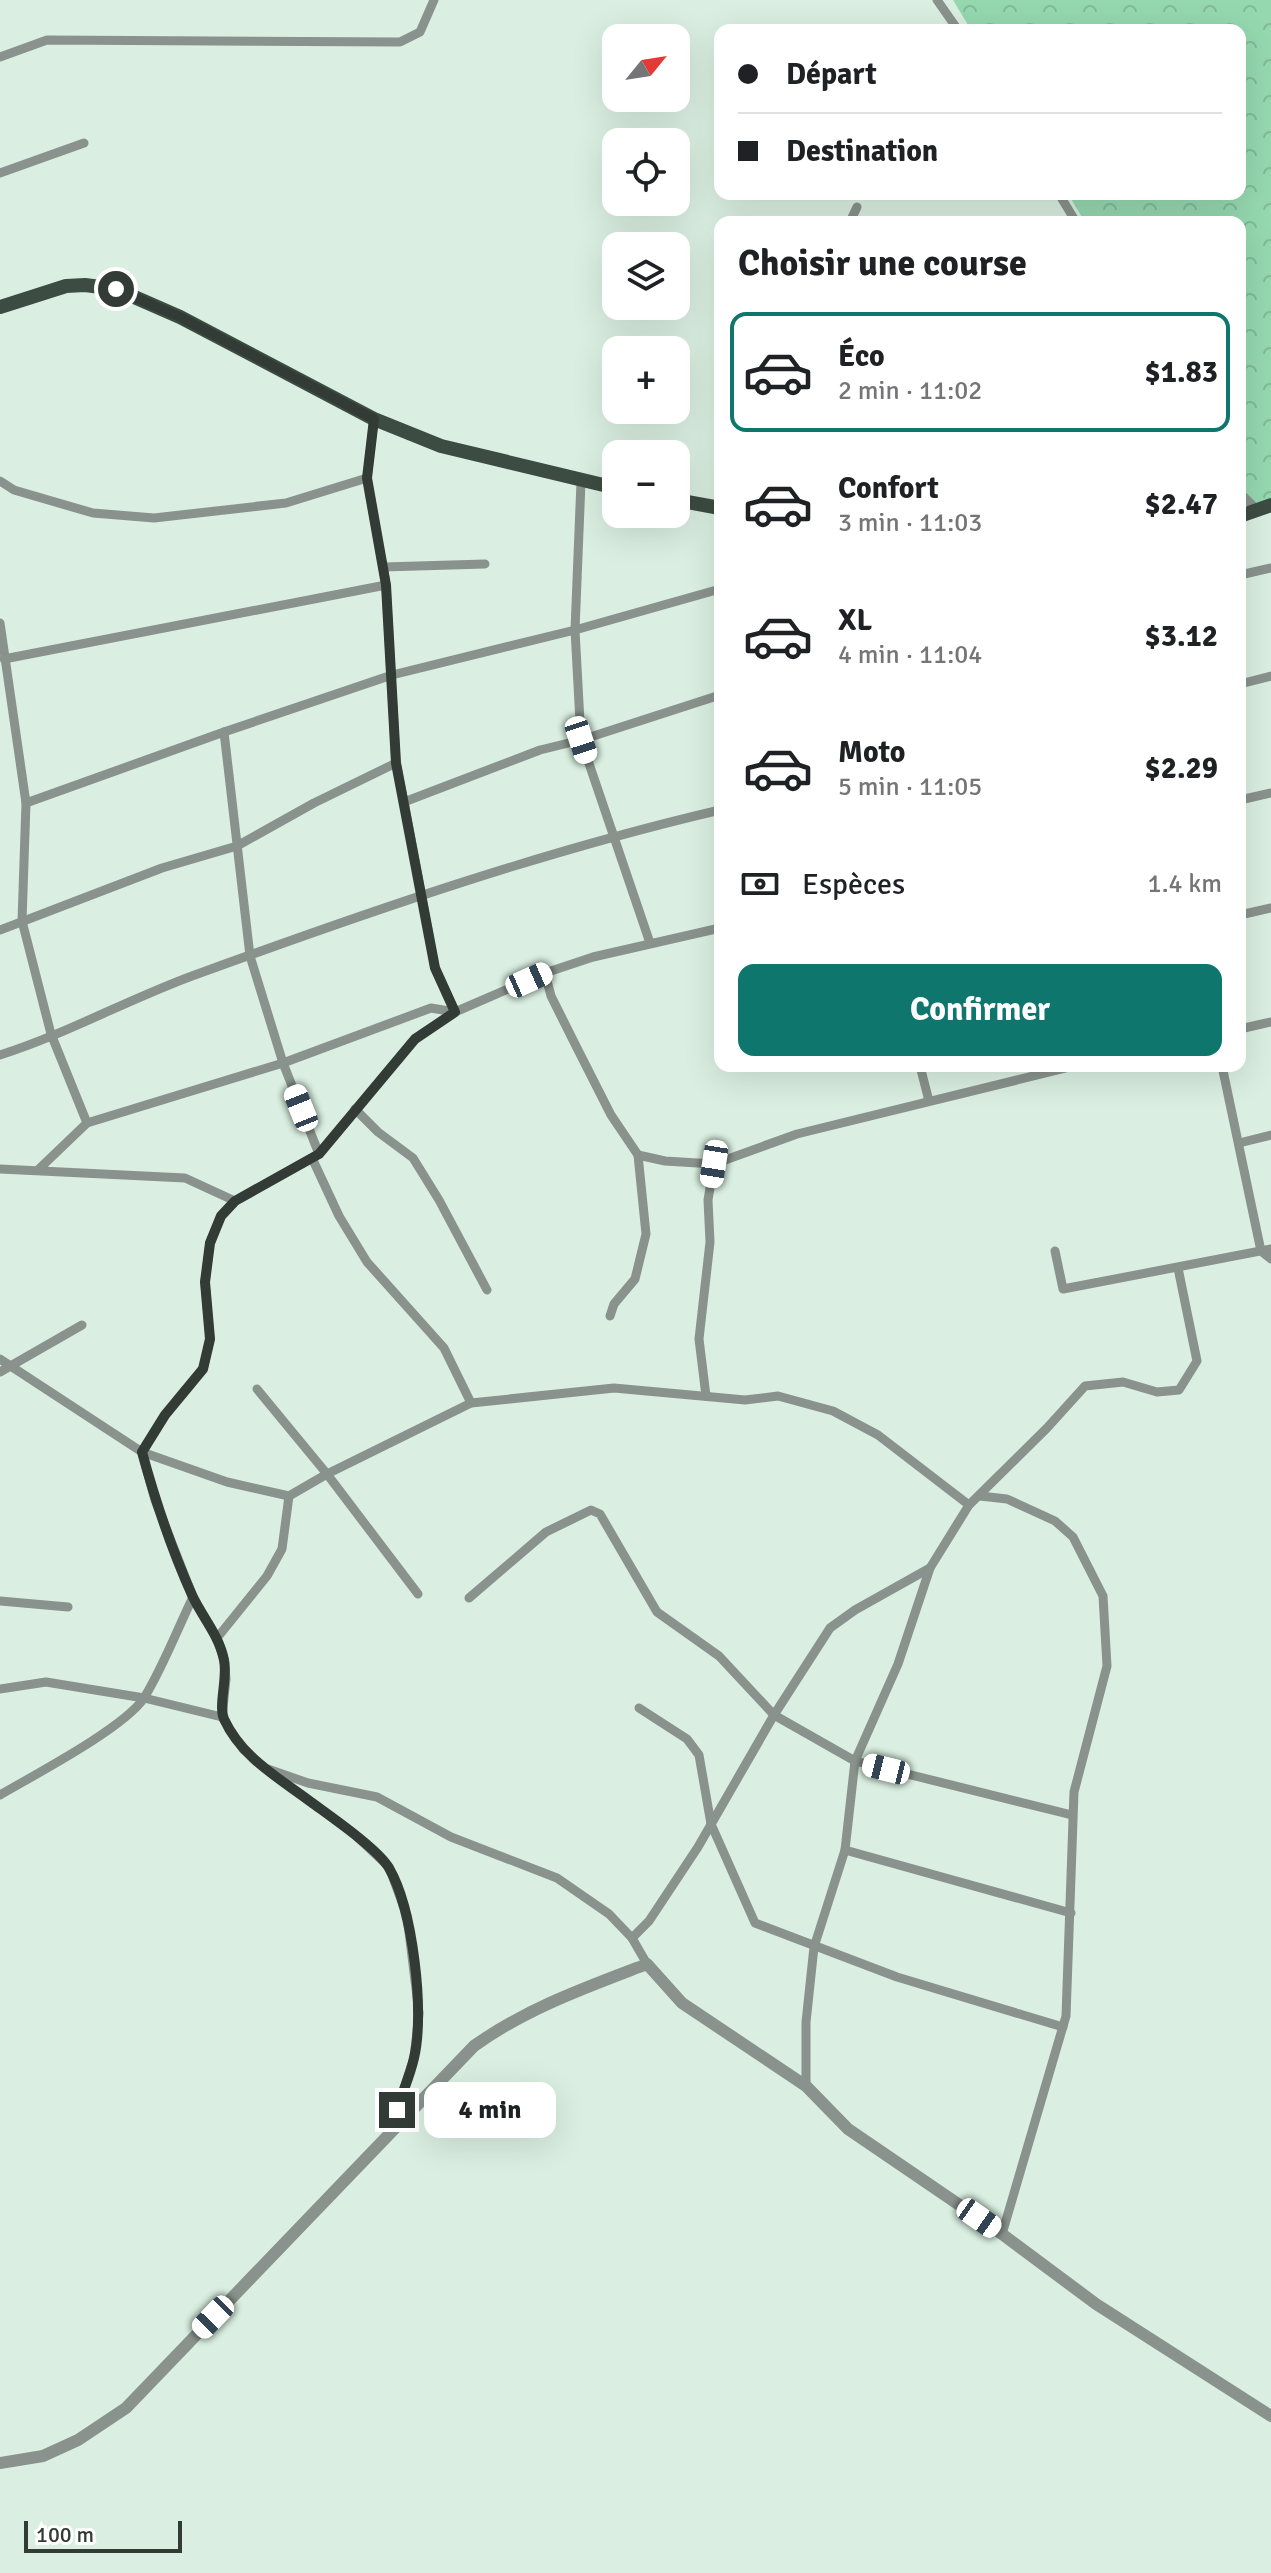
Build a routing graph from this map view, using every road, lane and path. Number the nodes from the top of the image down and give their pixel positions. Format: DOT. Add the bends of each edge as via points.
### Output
graph roads {
  1 [pos="434,0"];
  2 [pos="937,0"];
  3 [pos="954,24"];
  4 [pos="0,57"];
  5 [pos="84,143"];
  6 [pos="0,173"];
  7 [pos="857,207"];
  8 [pos="853,216"];
  9 [pos="0,307"];
  10 [pos="374,419"];
  11 [pos="367,478"];
  12 [pos="0,481"];
  13 [pos="581,482"];
  14 [pos="602,486"];
  15 [pos="1246,497"];
  16 [pos="690,503"];
  17 [pos="714,507"];
  18 [pos="1264,508"];
  19 [pos="485,564"];
  20 [pos="383,567"];
  21 [pos="1271,568"];
  22 [pos="1246,574"];
  23 [pos="386,585"];
  24 [pos="714,591"];
  25 [pos="0,623"];
  26 [pos="575,630"];
  27 [pos="4,659"];
  28 [pos="392,675"];
  29 [pos="1271,676"];
  30 [pos="1246,682"];
  31 [pos="714,697"];
  32 [pos="224,732"];
  33 [pos="581,740"];
  34 [pos="396,763"];
  35 [pos="1271,793"];
  36 [pos="1246,799"];
  37 [pos="404,802"];
  38 [pos="26,803"];
  39 [pos="714,811"];
  40 [pos="613,836"];
  41 [pos="237,846"];
  42 [pos="420,895"];
  43 [pos="1271,908"];
  44 [pos="1246,914"];
  45 [pos="22,921"];
  46 [pos="714,929"];
  47 [pos="0,930"];
  48 [pos="650,943"];
  49 [pos="250,956"];
  50 [pos="545,973"];
  51 [pos="455,1012"];
  52 [pos="1271,1022"];
  53 [pos="1246,1028"];
  54 [pos="51,1034"];
  55 [pos="0,1055"];
  56 [pos="283,1063"];
  57 [pos="922,1072"];
  58 [pos="1049,1072"];
  59 [pos="1223,1072"];
  60 [pos="929,1101"];
  61 [pos="355,1109"];
  62 [pos="87,1123"];
  63 [pos="1271,1135"];
  64 [pos="1239,1143"];
  65 [pos="638,1155"];
  66 [pos="316,1156"];
  67 [pos="714,1164"];
  68 [pos="0,1169"];
  69 [pos="39,1169"];
  70 [pos="235,1201"];
  71 [pos="1266,1250"];
  72 [pos="1055,1251"];
  73 [pos="1271,1259"];
  74 [pos="1178,1268"];
  75 [pos="487,1290"];
  76 [pos="610,1316"];
  77 [pos="82,1325"];
  78 [pos="0,1359"];
  79 [pos="11,1366"];
  80 [pos="0,1372"];
  81 [pos="257,1389"];
  82 [pos="706,1396"];
  83 [pos="471,1403"];
  84 [pos="142,1452"];
  85 [pos="327,1474"];
  86 [pos="289,1496"];
  87 [pos="980,1496"];
  88 [pos="969,1505"];
  89 [pos="930,1568"];
  90 [pos="418,1594"];
  91 [pos="193,1597"];
  92 [pos="469,1598"];
  93 [pos="0,1601"];
  94 [pos="68,1607"];
  95 [pos="217,1638"];
  96 [pos="0,1689"];
  97 [pos="144,1698"];
  98 [pos="639,1708"];
  99 [pos="774,1715"];
  100 [pos="222,1717"];
  101 [pos="855,1761"];
  102 [pos="265,1768"];
  103 [pos="0,1795"];
  104 [pos="1072,1815"];
  105 [pos="711,1824"];
  106 [pos="845,1850"];
  107 [pos="1071,1913"];
  108 [pos="632,1938"];
  109 [pos="814,1947"];
  110 [pos="647,1964"];
  111 [pos="1063,2027"];
  112 [pos="806,2086"];
  113 [pos="388,2136"];
  114 [pos="1002,2234"];
  115 [pos="1271,2416"];
  116 [pos="0,2463"];
  1 -- 4 [label="street" via="420,32 400,42 47,40"];
  2 -- 3 [label="street"];
  5 -- 6 [label="street"];
  7 -- 8 [label="street"];
  9 -- 10 [label="main road" via="66,286 116,289"];
  10 -- 11 [label="street"];
  10 -- 13 [label="main road" via="441,446"];
  11 -- 12 [label="street" via="286,503 154,518 93,513"];
  11 -- 20 [label="street"];
  13 -- 14 [label="main road"];
  13 -- 26 [label="street"];
  15 -- 18 [label="street"];
  16 -- 17 [label="main road"];
  19 -- 20 [label="street"];
  20 -- 23 [label="street"];
  21 -- 22 [label="street"];
  23 -- 27 [label="street"];
  23 -- 28 [label="street"];
  24 -- 26 [label="street"];
  25 -- 27 [label="street"];
  26 -- 28 [label="street"];
  26 -- 33 [label="street"];
  27 -- 38 [label="street"];
  28 -- 32 [label="street"];
  28 -- 34 [label="street"];
  29 -- 30 [label="street"];
  31 -- 33 [label="street"];
  32 -- 38 [label="street"];
  32 -- 41 [label="street"];
  33 -- 37 [label="street" via="540,750"];
  33 -- 40 [label="street"];
  34 -- 37 [label="street"];
  34 -- 41 [label="street"];
  35 -- 36 [label="street"];
  37 -- 42 [label="street"];
  38 -- 45 [label="street"];
  39 -- 40 [label="street"];
  40 -- 42 [label="street"];
  40 -- 48 [label="street"];
  41 -- 45 [label="street"];
  41 -- 49 [label="street"];
  42 -- 49 [label="street"];
  42 -- 51 [label="street" via="435,968"];
  43 -- 44 [label="street"];
  45 -- 47 [label="street"];
  45 -- 54 [label="street"];
  46 -- 48 [label="street"];
  48 -- 50 [label="street"];
  49 -- 54 [label="street"];
  49 -- 56 [label="street"];
  50 -- 51 [label="street"];
  50 -- 65 [label="street" via="551,996 611,1115"];
  51 -- 56 [label="street" via="431,1008"];
  51 -- 61 [label="street" via="415,1039"];
  52 -- 53 [label="street"];
  54 -- 55 [label="street"];
  54 -- 62 [label="street"];
  56 -- 62 [label="street"];
  56 -- 66 [label="street"];
  57 -- 60 [label="street"];
  58 -- 60 [label="street"];
  59 -- 64 [label="street"];
  60 -- 67 [label="street" via="797,1134"];
  61 -- 66 [label="street"];
  61 -- 75 [label="street" via="413,1158"];
  62 -- 69 [label="street"];
  63 -- 64 [label="street"];
  64 -- 71 [label="street"];
  65 -- 67 [label="street"];
  65 -- 76 [label="street" via="646,1234 635,1279"];
  66 -- 70 [label="street"];
  66 -- 83 [label="street" via="339,1216 367,1262 444,1348"];
  67 -- 82 [label="street" via="699,1339"];
  68 -- 69 [label="street"];
  69 -- 70 [label="street" via="185,1178"];
  70 -- 84 [label="street" via="221,1216 210,1243 205,1282 210,1339 203,1369"];
  71 -- 73 [label="street"];
  71 -- 74 [label="street"];
  72 -- 74 [label="street" via="1063,1289"];
  74 -- 87 [label="street" via="1197,1361 1179,1390 1157,1392 1123,1382 1085,1386"];
  77 -- 79 [label="street"];
  78 -- 79 [label="street"];
  79 -- 80 [label="street"];
  79 -- 84 [label="street"];
  81 -- 85 [label="street"];
  82 -- 83 [label="street" via="614,1388"];
  82 -- 88 [label="street" via="778,1396 833,1411 878,1435"];
  83 -- 85 [label="street"];
  84 -- 86 [label="street" via="227,1482"];
  84 -- 91 [label="street"];
  85 -- 86 [label="street"];
  85 -- 90 [label="street"];
  86 -- 95 [label="street" via="282,1549"];
  87 -- 88 [label="street"];
  87 -- 104 [label="street" via="1007,1499 1055,1521 1073,1537 1103,1596 1107,1666"];
  88 -- 89 [label="street"];
  89 -- 99 [label="street" via="830,1628"];
  89 -- 101 [label="street" via="898,1664"];
  91 -- 95 [label="street"];
  91 -- 97 [label="street"];
  92 -- 99 [label="street" via="546,1532 591,1510 600,1514 657,1612 719,1656"];
  93 -- 94 [label="street"];
  95 -- 100 [label="street" via="226,1679"];
  96 -- 97 [label="street" via="46,1682"];
  97 -- 100 [label="street"];
  97 -- 103 [label="street" via="131,1713"];
  98 -- 105 [label="street" via="687,1739 699,1755"];
  99 -- 101 [label="street"];
  99 -- 105 [label="street"];
  100 -- 102 [label="street" via="243,1749"];
  101 -- 104 [label="street"];
  101 -- 106 [label="street"];
  102 -- 108 [label="street" via="377,1797 451,1837 557,1878 609,1914"];
  102 -- 113 [label="street" via="353,1833 389,1867 407,1916 419,2013 414,2058"];
  104 -- 107 [label="street"];
  105 -- 108 [label="street" via="649,1921"];
  105 -- 109 [label="street" via="755,1923"];
  106 -- 107 [label="street"];
  106 -- 109 [label="street"];
  107 -- 111 [label="street"];
  108 -- 110 [label="street"];
  109 -- 111 [label="street"];
  109 -- 112 [label="street"];
  110 -- 112 [label="street" via="682,2003"];
  110 -- 113 [label="street" via="506,2023 474,2046"];
  111 -- 114 [label="street"];
  112 -- 114 [label="street" via="848,2129"];
  113 -- 116 [label="street" via="126,2408 43,2456"];
  114 -- 115 [label="street" via="1096,2304"];
}
